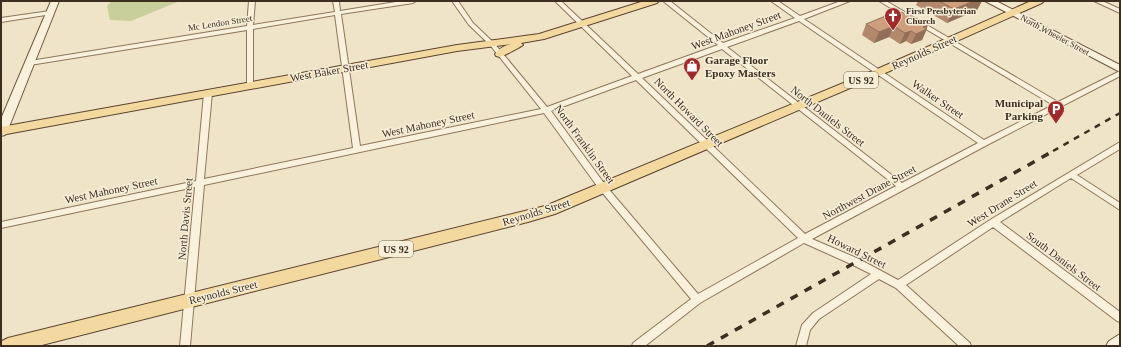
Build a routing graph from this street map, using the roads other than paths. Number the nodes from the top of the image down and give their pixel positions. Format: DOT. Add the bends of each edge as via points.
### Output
graph roads {
  1 [pos="55,1"];
  2 [pos="252,1"];
  3 [pos="336,1"];
  4 [pos="413,1"];
  5 [pos="455,1"];
  6 [pos="558,1"];
  7 [pos="654,1"];
  8 [pos="666,1"];
  9 [pos="774,1"];
  10 [pos="847,1"];
  11 [pos="882,1"];
  12 [pos="990,1"];
  13 [pos="1039,1"];
  14 [pos="1097,1"];
  15 [pos="1120,11"];
  16 [pos="50,12"];
  17 [pos="1011,12"];
  18 [pos="338,13"];
  19 [pos="800,18"];
  20 [pos="1,20"];
  21 [pos="583,24"];
  22 [pos="250,28"];
  23 [pos="540,37"];
  24 [pos="949,41"];
  25 [pos="492,44"];
  26 [pos="722,46"];
  27 [pos="500,54"];
  28 [pos="30,63"];
  29 [pos="346,68"];
  30 [pos="1120,69"];
  31 [pos="879,72"];
  32 [pos="1120,73"];
  33 [pos="638,77"];
  34 [pos="250,86"];
  35 [pos="208,93"];
  36 [pos="1057,104"];
  37 [pos="798,106"];
  38 [pos="546,110"];
  39 [pos="1,132"];
  40 [pos="984,143"];
  41 [pos="1120,145"];
  42 [pos="706,146"];
  43 [pos="357,150"];
  44 [pos="1072,175"];
  45 [pos="200,182"];
  46 [pos="902,187"];
  47 [pos="603,188"];
  48 [pos="1120,207"];
  49 [pos="993,222"];
  50 [pos="1,225"];
  51 [pos="804,239"];
  52 [pos="879,274"];
  53 [pos="898,285"];
  54 [pos="697,300"];
  55 [pos="188,301"];
  56 [pos="1120,318"];
  57 [pos="1120,341"];
  58 [pos="17,345"];
  59 [pos="185,346"];
  60 [pos="637,346"];
  61 [pos="801,346"];
  62 [pos="966,346"];
  63 [pos="1114,346"];
  1 -- 16 [label="street"];
  2 -- 22 [label="street"];
  3 -- 18 [label="street"];
  4 -- 18 [label="street, Mc Lendon Street"];
  5 -- 25 [label="street, North Franklin Street" via="471,24"];
  6 -- 21 [label="street, North Howard Street"];
  7 -- 21 [label="main road, West Baker Street"];
  8 -- 26 [label="street, North Daniels Street"];
  9 -- 19 [label="street, Walker Street"];
  10 -- 19 [label="street, West Mahoney Street"];
  11 -- 24 [label="street"];
  12 -- 17 [label="street, North Wheeler Street"];
  13 -- 17 [label="main road, Reynolds Street / US 92"];
  14 -- 15 [label="street"];
  16 -- 20 [label="street"];
  16 -- 28 [label="street"];
  17 -- 24 [label="main road, Reynolds Street / US 92"];
  17 -- 30 [label="street, North Wheeler Street"];
  18 -- 22 [label="street, Mc Lendon Street"];
  18 -- 29 [label="street"];
  19 -- 26 [label="street, West Mahoney Street"];
  19 -- 31 [label="street, Walker Street"];
  21 -- 23 [label="main road, West Baker Street"];
  21 -- 33 [label="street, North Howard Street"];
  22 -- 28 [label="street, Mc Lendon Street"];
  22 -- 34 [label="street"];
  23 -- 25 [label="main road, West Baker Street"];
  23 -- 27 [label="main road" via="506,48"];
  24 -- 31 [label="main road, Reynolds Street / US 92"];
  24 -- 36 [label="street"];
  25 -- 27 [label="street, North Franklin Street"];
  25 -- 29 [label="main road, West Baker Street"];
  26 -- 33 [label="street, West Mahoney Street"];
  26 -- 37 [label="street, North Daniels Street"];
  27 -- 38 [label="street, North Franklin Street"];
  28 -- 39 [label="street"];
  29 -- 34 [label="main road, West Baker Street"];
  29 -- 43 [label="street"];
  31 -- 37 [label="main road, Reynolds Street / US 92"];
  31 -- 40 [label="street, Walker Street"];
  32 -- 36 [label="street, Northwest Drane Street"];
  33 -- 38 [label="street, West Mahoney Street"];
  33 -- 42 [label="street, North Howard Street"];
  34 -- 35 [label="main road, West Baker Street"];
  35 -- 39 [label="main road, West Baker Street"];
  35 -- 45 [label="street, North Davis Street"];
  36 -- 40 [label="street, Northwest Drane Street"];
  37 -- 42 [label="main road, Reynolds Street / US 92"];
  37 -- 46 [label="street, North Daniels Street"];
  38 -- 43 [label="street, West Mahoney Street"];
  38 -- 47 [label="street, North Franklin Street"];
  40 -- 46 [label="street, Northwest Drane Street"];
  41 -- 44 [label="street, West Drane Street"];
  42 -- 47 [label="main road, Reynolds Street / US 92"];
  42 -- 51 [label="street, North Howard Street"];
  43 -- 45 [label="street, West Mahoney Street"];
  44 -- 48 [label="street"];
  44 -- 49 [label="street, West Drane Street"];
  45 -- 50 [label="street, West Mahoney Street"];
  45 -- 55 [label="street, North Davis Street"];
  46 -- 51 [label="street, Northwest Drane Street"];
  47 -- 54 [label="street, North Franklin Street"];
  47 -- 55 [label="main road, Reynolds Street / US 92" via="528,217"];
  49 -- 53 [label="street, West Drane Street"];
  49 -- 56 [label="street, South Daniels Street"];
  51 -- 52 [label="street, Howard Street"];
  51 -- 54 [label="street, Northwest Drane Street"];
  52 -- 53 [label="street, Howard Street"];
  52 -- 61 [label="street" via="816,316 805,328"];
  53 -- 62 [label="street, Howard Street"];
  54 -- 60 [label="street, Northwest Drane Street"];
  55 -- 58 [label="main road, Reynolds Street / US 92"];
  55 -- 59 [label="street, North Davis Street"];
  57 -- 63 [label="street"];
}
